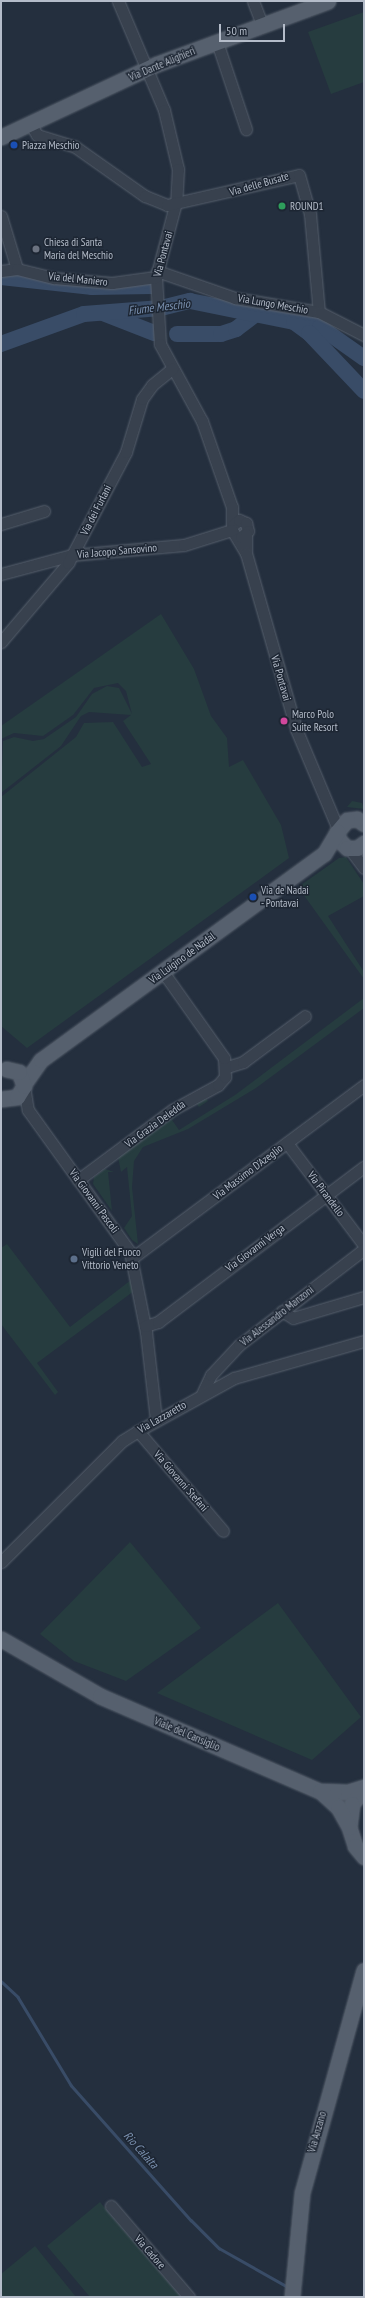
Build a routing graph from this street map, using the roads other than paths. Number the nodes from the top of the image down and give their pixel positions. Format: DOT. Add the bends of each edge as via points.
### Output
graph roads {
  1 [pos="118,1"];
  2 [pos="253,1"];
  3 [pos="328,1"];
  4 [pos="262,25"];
  5 [pos="217,42"];
  6 [pos="147,68"];
  7 [pos="31,125"];
  8 [pos="246,129"];
  9 [pos="1,137"];
  10 [pos="176,202"];
  11 [pos="1,216"];
  12 [pos="17,269"];
  13 [pos="1,271"];
  14 [pos="156,290"];
  15 [pos="319,312"];
  16 [pos="364,335"];
  17 [pos="172,369"];
  18 [pos="44,511"];
  19 [pos="1,524"];
  20 [pos="237,531"];
  21 [pos="72,555"];
  22 [pos="38,564"];
  23 [pos="1,574"];
  24 [pos="47,588"];
  25 [pos="1,642"];
  26 [pos="328,800"];
  27 [pos="359,820"];
  28 [pos="338,831"];
  29 [pos="364,843"];
  30 [pos="348,848"];
  31 [pos="324,854"];
  32 [pos="364,867"];
  33 [pos="163,972"];
  34 [pos="305,1016"];
  35 [pos="39,1061"];
  36 [pos="227,1067"];
  37 [pos="3,1070"];
  38 [pos="24,1085"];
  39 [pos="364,1085"];
  40 [pos="5,1098"];
  41 [pos="27,1108"];
  42 [pos="287,1143"];
  43 [pos="364,1167"];
  44 [pos="78,1180"];
  45 [pos="327,1195"];
  46 [pos="364,1244"];
  47 [pos="364,1249"];
  48 [pos="132,1258"];
  49 [pos="364,1298"];
  50 [pos="282,1311"];
  51 [pos="145,1326"];
  52 [pos="364,1341"];
  53 [pos="202,1394"];
  54 [pos="156,1420"];
  55 [pos="138,1431"];
  56 [pos="224,1531"];
  57 [pos="1,1562"];
  58 [pos="1,1630"];
  59 [pos="1,1639"];
  60 [pos="56,1672"];
  61 [pos="364,1788"];
  62 [pos="320,1791"];
  63 [pos="349,1828"];
  64 [pos="364,1857"];
  65 [pos="364,1970"];
  66 [pos="111,2206"];
  67 [pos="292,2294"];
  68 [pos="189,2297"];
  1 -- 6 [label="street, Via Pontavai"];
  2 -- 4 [label="street"];
  3 -- 4 [label="main road, Via Dante Alighieri"];
  4 -- 5 [label="main road, Via Dante Alighieri"];
  5 -- 6 [label="main road, Via Dante Alighieri"];
  5 -- 8 [label="street"];
  6 -- 7 [label="main road, Via Dante Alighieri"];
  6 -- 10 [label="street, Via Pontavai" via="164,110 176,158"];
  7 -- 9 [label="main road, Via Dante Alighieri"];
  7 -- 10 [label="street" via="37,134 69,144 145,196 167,205"];
  10 -- 14 [label="street, Via Pontavai"];
  10 -- 15 [label="street, Via delle Busate" via="299,175 310,214"];
  11 -- 12 [label="street"];
  12 -- 13 [label="street, Via del Maniero"];
  12 -- 14 [label="street, Via del Maniero"];
  14 -- 15 [label="street, Via Lungo Meschio" via="235,298"];
  14 -- 17 [label="street, Via Pontavai" via="160,344"];
  15 -- 16 [label="street, Via Lungo Meschio"];
  17 -- 20 [label="street, Via Pontavai" via="189,396 214,451"];
  17 -- 21 [label="street, Via dei Furlani" via="152,385 138,407 126,452"];
  18 -- 19 [label="street"];
  20 -- 21 [label="street, Via Jacopo Sansovino" via="176,546"];
  20 -- 26 [label="street, Via Pontavai" via="246,553 296,729"];
  21 -- 22 [label="street, Via Jacopo Sansovino"];
  21 -- 24 [label="street, Via dei Furlani"];
  22 -- 23 [label="street, Via Jacopo Sansovino"];
  22 -- 24 [label="street" via="50,573"];
  24 -- 25 [label="street, Via dei Furlani"];
  26 -- 27 [label="street, Via Pontavai" via="337,812"];
  26 -- 28 [label="street, Via Pontavai"];
  27 -- 28 [label="main road"];
  28 -- 30 [label="main road" via="339,840"];
  28 -- 31 [label="main road, Via Luigino de Nadal"];
  29 -- 30 [label="main road, Via Luigino de Nadal"];
  29 -- 32 [label="street"];
  30 -- 31 [label="main road, Via Luigino de Nadal"];
  30 -- 32 [label="street"];
  31 -- 33 [label="main road, Via Luigino de Nadal"];
  33 -- 35 [label="main road, Via Luigino de Nadal"];
  33 -- 36 [label="street" via="222,1054"];
  34 -- 36 [label="street" via="244,1062"];
  35 -- 37 [label="main road, Via Luigino de Nadal"];
  35 -- 38 [label="main road, Via Luigino de Nadal"];
  36 -- 44 [label="street, Via Grazia Deledda" via="218,1085 172,1110"];
  37 -- 38 [label="main road, Via Luigino de Nadal" via="19,1072"];
  38 -- 40 [label="main road, Via Luigino de Nadal" via="17,1096"];
  38 -- 41 [label="street, Via Giovanni Pascoli"];
  39 -- 42 [label="street, Via Massimo D'Azeglio"];
  40 -- 41 [label="street, Via Giovanni Pascoli"];
  41 -- 44 [label="street, Via Giovanni Pascoli"];
  42 -- 45 [label="street, Via Pirandello"];
  42 -- 48 [label="street, Via Massimo D'Azeglio"];
  43 -- 45 [label="street, Via Giovanni Verga"];
  44 -- 48 [label="street, Via Giovanni Pascoli"];
  45 -- 46 [label="street, Via Pirandello"];
  45 -- 51 [label="street, Via Giovanni Verga" via="158,1322"];
  47 -- 50 [label="street, Via Alessandro Manzoni"];
  48 -- 51 [label="street, Via Giovanni Pascoli"];
  49 -- 50 [label="street" via="293,1318"];
  50 -- 53 [label="street, Via Alessandro Manzoni" via="228,1356 208,1379"];
  51 -- 54 [label="street, Via Giovanni Pascoli"];
  52 -- 53 [label="street, Via Lazzaretto" via="249,1373"];
  53 -- 54 [label="street, Via Lazzaretto"];
  54 -- 55 [label="street, Via Lazzaretto"];
  55 -- 56 [label="street, Via Giovanni Stefani"];
  55 -- 57 [label="street, Via Lazzaretto" via="122,1441"];
  58 -- 60 [label="main road, Viale del Cansiglio"];
  59 -- 60 [label="main road, Viale del Cansiglio"];
  60 -- 62 [label="main road, Viale del Cansiglio" via="100,1696"];
  61 -- 62 [label="main road, Viale del Cansiglio" via="348,1792"];
  61 -- 63 [label="main road" via="352,1804"];
  62 -- 63 [label="main road, Viale del Cansiglio" via="338,1807"];
  63 -- 64 [label="main road, Viale del Cansiglio" via="355,1846"];
  65 -- 67 [label="main road, Via Anzano" via="306,2173"];
  66 -- 68 [label="street, Via Cadore"];
}
